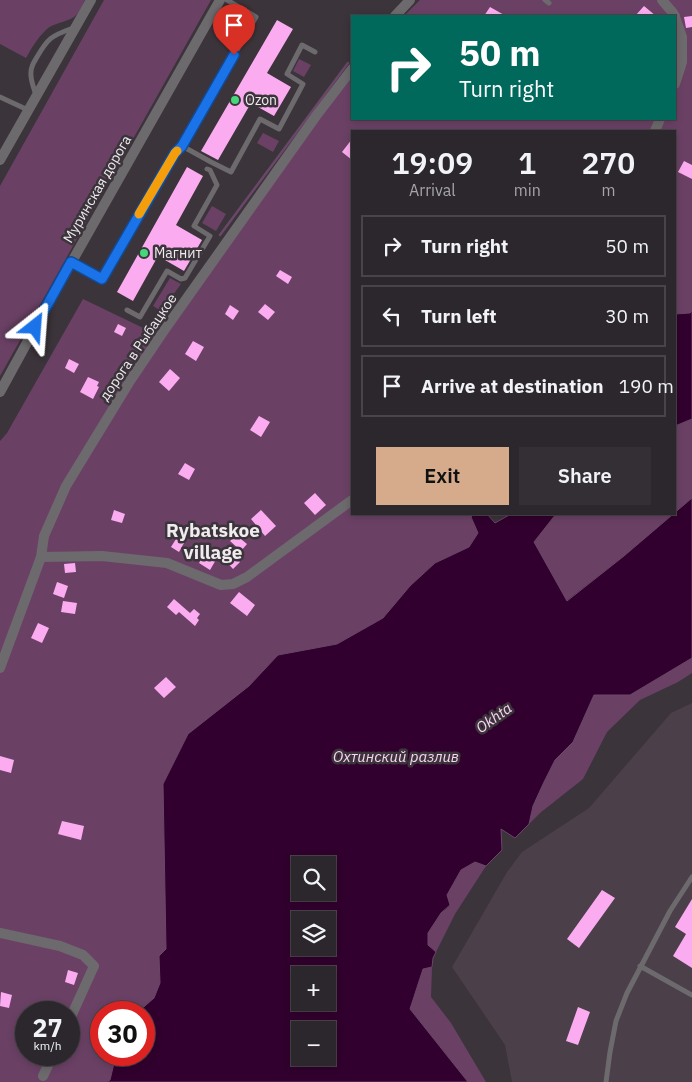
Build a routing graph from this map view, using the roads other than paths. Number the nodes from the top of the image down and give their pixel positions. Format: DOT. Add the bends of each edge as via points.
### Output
graph roads {
  1 [pos="91,0"];
  2 [pos="220,0"];
  3 [pos="226,0"];
  4 [pos="410,0"];
  5 [pos="662,0"];
  6 [pos="396,15"];
  7 [pos="674,15"];
  8 [pos="676,20"];
  9 [pos="76,27"];
  10 [pos="316,52"];
  11 [pos="351,70"];
  12 [pos="676,81"];
  13 [pos="36,96"];
  14 [pos="0,97"];
  15 [pos="28,110"];
  16 [pos="182,146"];
  17 [pos="0,160"];
  18 [pos="208,168"];
  19 [pos="71,262"];
  20 [pos="127,310"];
  21 [pos="0,392"];
  22 [pos="351,501"];
  23 [pos="41,557"];
  24 [pos="0,668"];
  25 [pos="692,876"];
  26 [pos="0,933"];
  27 [pos="640,966"];
  28 [pos="692,995"];
  29 [pos="78,1001"];
  30 [pos="48,1066"];
  31 [pos="43,1076"];
  32 [pos="606,1082"];
  1 -- 9 [label="street"];
  2 -- 19 [label="street, Муринская дорога"];
  3 -- 16 [label="lane" via="256,17"];
  4 -- 6 [label="street"];
  5 -- 7 [label="street"];
  8 -- 12 [label="street" via="682,37 682,62"];
  9 -- 13 [label="street"];
  9 -- 13 [label="lane" via="49,38 32,64 30,70"];
  10 -- 16 [label="lane" via="302,45 287,74 303,84 279,129 260,119 231,172"];
  11 -- 23 [label="street, дорога в Рыбацкое" via="130,381 66,486 44,536"];
  13 -- 15 [label="street"];
  14 -- 15 [label="lane"];
  15 -- 17 [label="street"];
  16 -- 19 [label="lane" via="102,279"];
  18 -- 20 [label="lane" via="217,185 194,226 210,236 185,278 167,272 140,317"];
  19 -- 21 [label="street, Муринская дорога"];
  22 -- 23 [label="street" via="233,584 221,585 166,563 102,556"];
  23 -- 24 [label="street, дорога в Рыбацкое"];
  25 -- 27 [label="lane"];
  26 -- 29 [label="street" via="60,946 83,955 94,966"];
  27 -- 28 [label="lane"];
  27 -- 32 [label="lane" via="616,1022"];
  30 -- 31 [label="street"];
}
